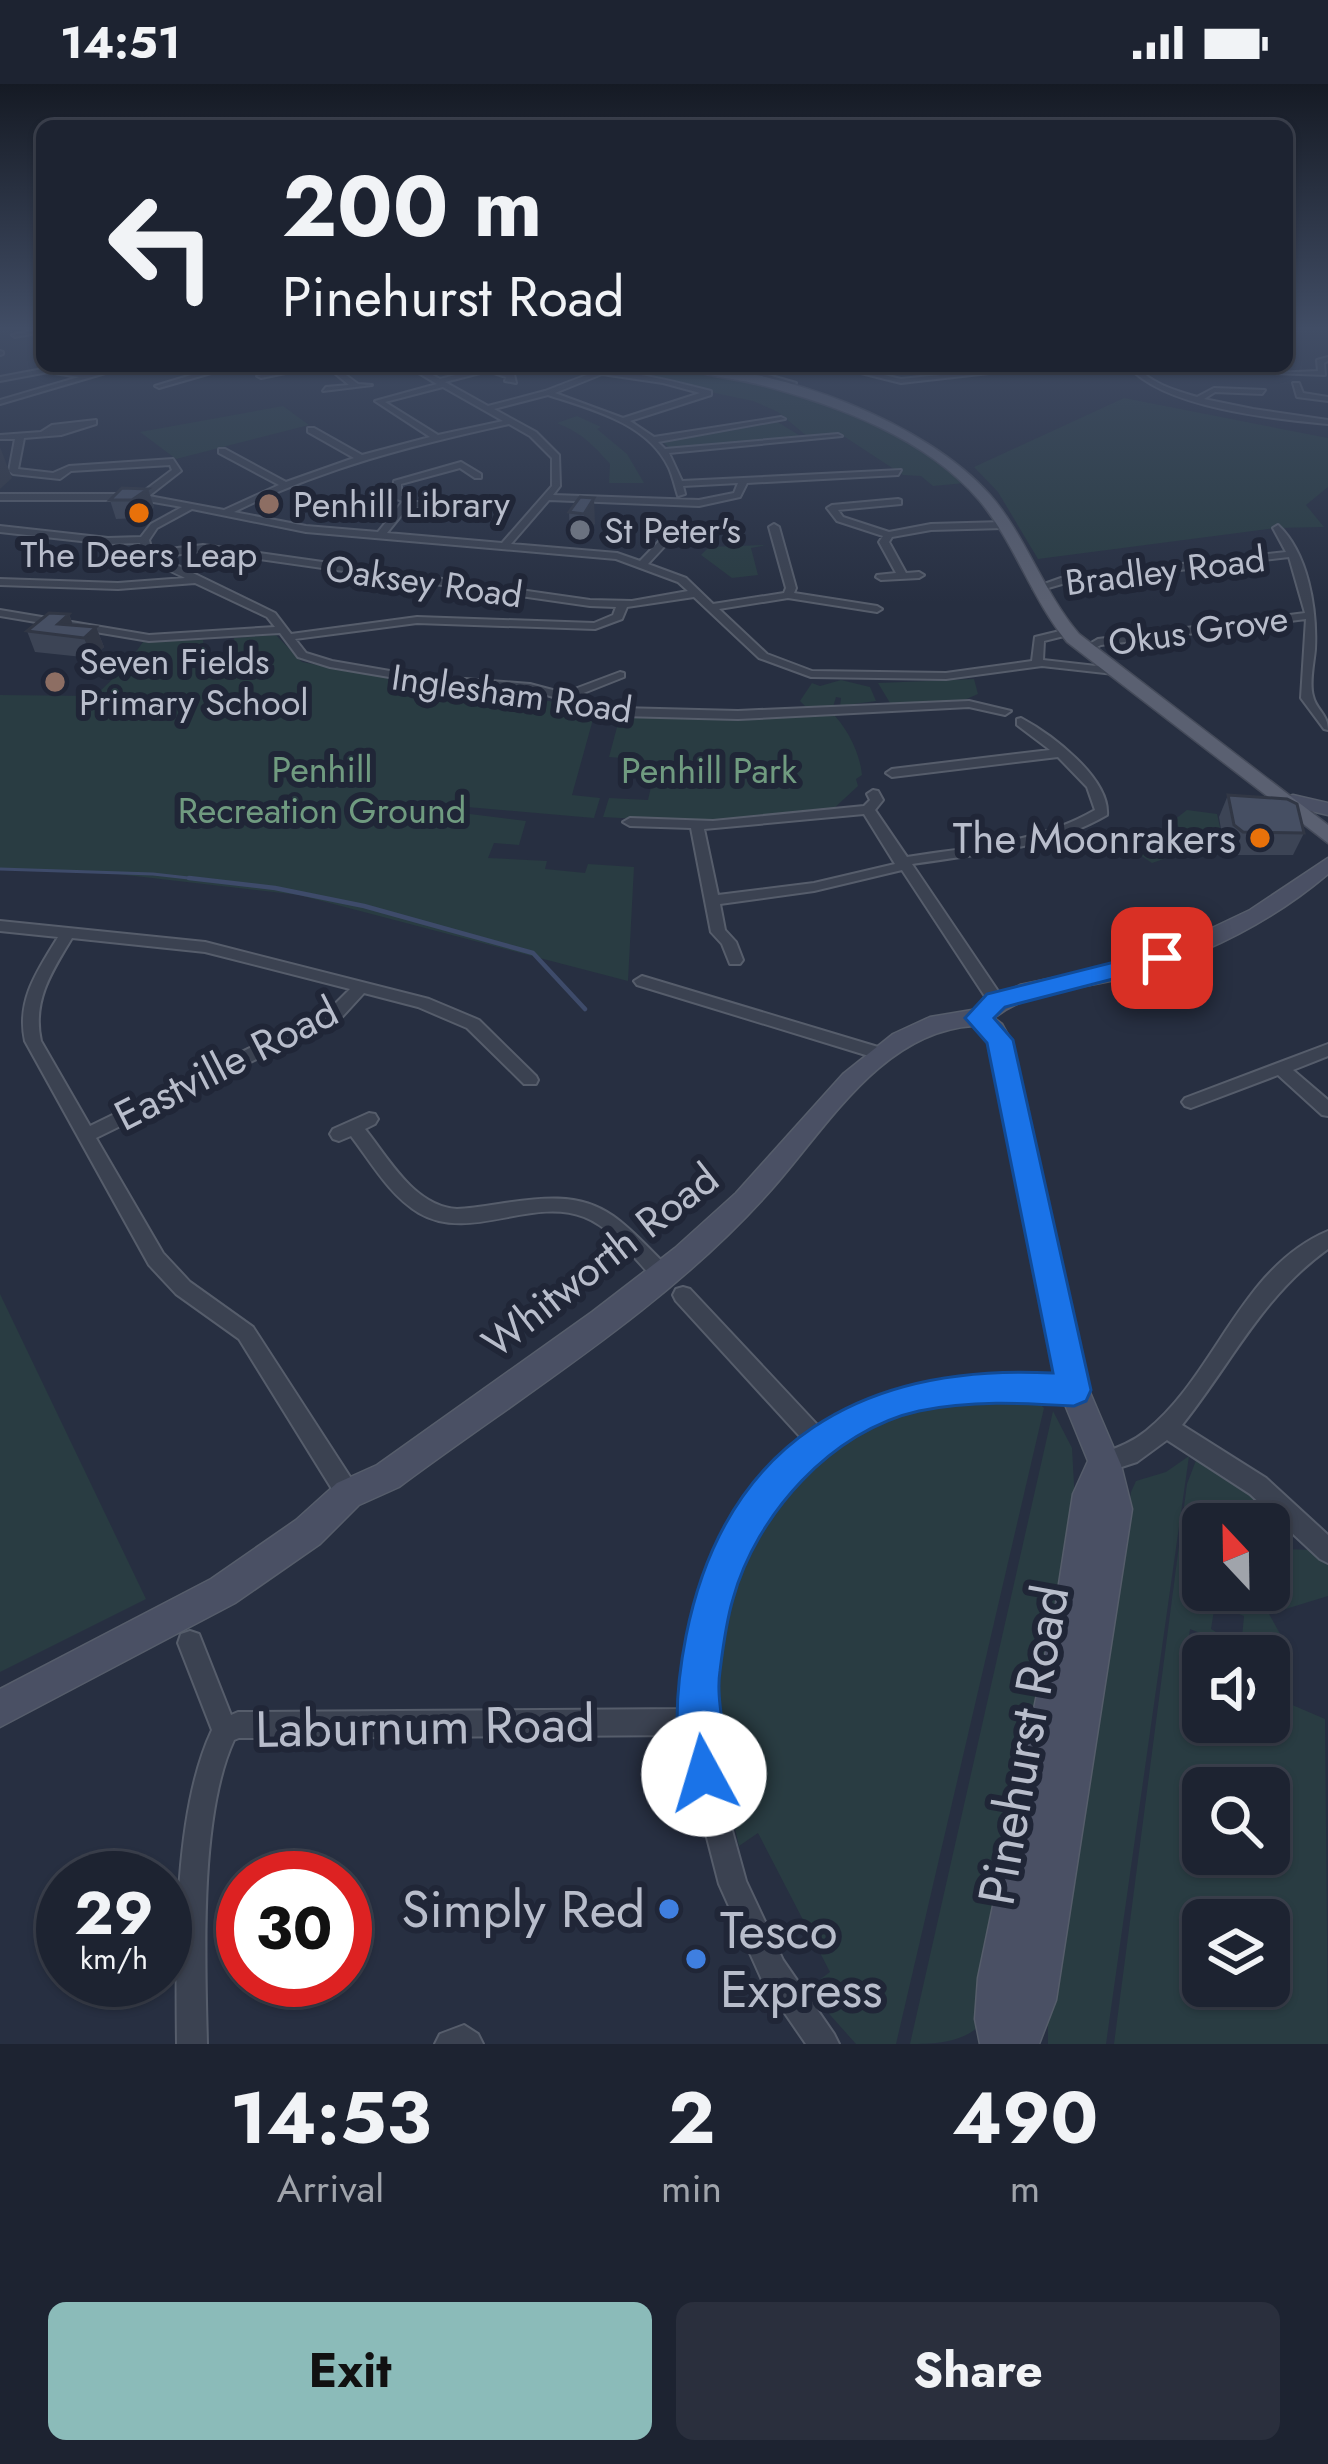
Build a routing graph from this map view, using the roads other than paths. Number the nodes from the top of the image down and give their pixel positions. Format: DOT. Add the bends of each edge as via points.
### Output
graph roads {
  1 [pos="410,420"];
  2 [pos="505,420"];
  3 [pos="623,420"];
  4 [pos="772,420"];
  5 [pos="783,420"];
  6 [pos="864,420"];
  7 [pos="508,422"];
  8 [pos="311,430"];
  9 [pos="45,433"];
  10 [pos="20,436"];
  11 [pos="838,436"];
  12 [pos="0,437"];
  13 [pos="438,438"];
  14 [pos="808,439"];
  15 [pos="654,440"];
  16 [pos="222,451"];
  17 [pos="665,451"];
  18 [pos="363,459"];
  19 [pos="898,472"];
  20 [pos="52,476"];
  21 [pos="478,476"];
  22 [pos="743,483"];
  23 [pos="284,484"];
  24 [pos="680,484"];
  25 [pos="58,495"];
  26 [pos="0,496"];
  27 [pos="549,496"];
  28 [pos="142,497"];
  29 [pos="891,500"];
  30 [pos="408,502"];
  31 [pos="681,502"];
  32 [pos="434,505"];
  33 [pos="192,506"];
  34 [pos="225,513"];
  35 [pos="1003,524"];
  36 [pos="773,527"];
  37 [pos="1278,528"];
  38 [pos="0,529"];
  39 [pos="672,533"];
  40 [pos="889,535"];
  41 [pos="380,536"];
  42 [pos="144,540"];
  43 [pos="507,543"];
  44 [pos="1293,554"];
  45 [pos="152,555"];
  46 [pos="643,562"];
  47 [pos="919,575"];
  48 [pos="903,576"];
  49 [pos="881,577"];
  50 [pos="194,580"];
  51 [pos="0,582"];
  52 [pos="1039,588"];
  53 [pos="698,593"];
  54 [pos="788,595"];
  55 [pos="622,605"];
  56 [pos="712,607"];
  57 [pos="877,610"];
  58 [pos="0,613"];
  59 [pos="1311,615"];
  60 [pos="1068,632"];
  61 [pos="286,634"];
  62 [pos="1086,649"];
  63 [pos="1036,663"];
  64 [pos="1114,671"];
  65 [pos="620,675"];
  66 [pos="873,676"];
  67 [pos="563,697"];
  68 [pos="883,707"];
  69 [pos="1005,711"];
  70 [pos="1021,722"];
  71 [pos="1328,726"];
  72 [pos="1058,753"];
  73 [pos="892,773"];
  74 [pos="1285,797"];
  75 [pos="1328,809"];
  76 [pos="630,822"];
  77 [pos="1328,824"];
  78 [pos="697,826"];
  79 [pos="1328,836"];
  80 [pos="902,864"];
  81 [pos="1324,873"];
  82 [pos="710,901"];
  83 [pos="0,910"];
  84 [pos="0,924"];
  85 [pos="67,934"];
  86 [pos="735,960"];
  87 [pos="642,981"];
  88 [pos="361,987"];
  89 [pos="987,1009"];
  90 [pos="1328,1051"];
  91 [pos="881,1054"];
  92 [pos="1282,1069"];
  93 [pos="530,1080"];
  94 [pos="1191,1102"];
  95 [pos="1328,1109"];
  96 [pos="354,1126"];
  97 [pos="86,1135"];
  98 [pos="1328,1239"];
  99 [pos="672,1284"];
  100 [pos="1074,1390"];
  101 [pos="1167,1428"];
  102 [pos="818,1442"];
  103 [pos="1103,1462"];
  104 [pos="348,1493"];
  105 [pos="1328,1551"];
  106 [pos="190,1642"];
  107 [pos="0,1709"];
  108 [pos="698,1722"];
  109 [pos="225,1731"];
  110 [pos="1058,1766"];
  111 [pos="192,2044"];
  112 [pos="451,2044"];
  113 [pos="468,2044"];
  114 [pos="824,2044"];
  115 [pos="1002,2044"];
  116 [pos="1017,2044"];
  1 -- 13 [label="street"];
  2 -- 7 [label="street"];
  3 -- 15 [label="street"];
  4 -- 15 [label="street"];
  5 -- 14 [label="street"];
  6 -- 35 [label="main road" via="915,442 969,480"];
  7 -- 13 [label="street"];
  7 -- 27 [label="street" via="556,457"];
  8 -- 18 [label="street"];
  9 -- 9 [label="street" via="50,427 93,422 83,428"];
  9 -- 10 [label="street"];
  10 -- 12 [label="street"];
  10 -- 20 [label="street" via="13,471"];
  11 -- 14 [label="street"];
  13 -- 18 [label="street"];
  14 -- 17 [label="street"];
  15 -- 17 [label="street"];
  16 -- 23 [label="street"];
  17 -- 24 [label="street"];
  18 -- 23 [label="street"];
  19 -- 22 [label="street" via="878,467"];
  20 -- 25 [label="street" via="66,480"];
  20 -- 28 [label="street" via="173,462 177,471"];
  21 -- 30 [label="street" via="460,465 407,479 395,486"];
  22 -- 24 [label="street"];
  22 -- 31 [label="street" via="727,499"];
  23 -- 34 [label="street"];
  24 -- 31 [label="street"];
  25 -- 26 [label="street"];
  25 -- 28 [label="street"];
  27 -- 31 [label="street"];
  27 -- 43 [label="street"];
  28 -- 33 [label="street"];
  29 -- 40 [label="street" via="832,508 840,519"];
  30 -- 32 [label="street"];
  30 -- 41 [label="street"];
  33 -- 34 [label="street"];
  33 -- 42 [label="street"];
  34 -- 41 [label="street"];
  35 -- 40 [label="street"];
  35 -- 52 [label="main road"];
  36 -- 54 [label="street"];
  37 -- 44 [label="street"];
  38 -- 42 [label="street"];
  39 -- 46 [label="street"];
  40 -- 48 [label="street" via="884,542"];
  41 -- 43 [label="street"];
  42 -- 45 [label="street"];
  43 -- 46 [label="street"];
  44 -- 52 [label="street, Bradley Road"];
  44 -- 59 [label="street"];
  45 -- 50 [label="street, Inglesham Road"];
  45 -- 55 [label="street, Oaksey Road" via="197,548"];
  46 -- 53 [label="street"];
  47 -- 48 [label="street"];
  48 -- 49 [label="street"];
  50 -- 51 [label="street"];
  50 -- 61 [label="street, Inglesham Road" via="258,608"];
  52 -- 60 [label="main road"];
  53 -- 55 [label="street, Oaksey Road"];
  53 -- 56 [label="street"];
  54 -- 56 [label="street"];
  54 -- 57 [label="street"];
  55 -- 61 [label="street" via="619,617 596,626 417,620"];
  56 -- 66 [label="street" via="778,665"];
  58 -- 61 [label="street" via="149,638"];
  59 -- 62 [label="street, Okus Grove"];
  59 -- 71 [label="street" via="1305,692"];
  60 -- 62 [label="main road"];
  60 -- 63 [label="street" via="1039,638"];
  61 -- 67 [label="street, Inglesham Road" via="304,656 331,664"];
  62 -- 64 [label="main road"];
  63 -- 64 [label="street"];
  63 -- 66 [label="street"];
  64 -- 74 [label="main road"];
  65 -- 67 [label="street"];
  66 -- 68 [label="street"];
  67 -- 68 [label="street, Inglesham Road" via="629,712"];
  68 -- 69 [label="street, Inglesham Road" via="984,699"];
  70 -- 72 [label="street"];
  72 -- 73 [label="street"];
  72 -- 80 [label="street" via="1098,793 1099,815"];
  74 -- 75 [label="main road"];
  74 -- 77 [label="main road"];
  74 -- 79 [label="main road"];
  76 -- 78 [label="street"];
  78 -- 80 [label="street" via="870,802"];
  78 -- 82 [label="street"];
  80 -- 82 [label="street"];
  80 -- 89 [label="street"];
  81 -- 89 [label="main road, Whitworth Road" via="1188,949"];
  82 -- 86 [label="street"];
  83 -- 84 [label="street"];
  84 -- 85 [label="street"];
  85 -- 88 [label="street" via="224,950"];
  85 -- 97 [label="street" via="28,1021"];
  87 -- 91 [label="street"];
  88 -- 93 [label="street" via="460,1017"];
  88 -- 97 [label="street, Eastville Road" via="336,1012"];
  89 -- 91 [label="main road, Whitworth Road" via="935,1021"];
  89 -- 100 [label="main road, Pinehurst Road"];
  90 -- 92 [label="street"];
  91 -- 99 [label="main road, Whitworth Road"];
  92 -- 94 [label="street"];
  92 -- 95 [label="street"];
  96 -- 99 [label="street" via="436,1213 581,1205 607,1219"];
  97 -- 104 [label="street" via="156,1259 246,1334"];
  98 -- 101 [label="street" via="1264,1294"];
  99 -- 102 [label="street"];
  99 -- 104 [label="main road, Whitworth Road" via="388,1475"];
  100 -- 102 [label="street" via="933,1392 886,1405"];
  100 -- 103 [label="main road, Pinehurst Road"];
  101 -- 103 [label="street" via="1135,1455"];
  101 -- 105 [label="street" via="1258,1486"];
  102 -- 108 [label="street" via="763,1499 724,1568 701,1651"];
  103 -- 110 [label="main road, Pinehurst Road" via="1116,1517"];
  104 -- 107 [label="main road, Whitworth Road" via="308,1532 223,1591"];
  106 -- 109 [label="street"];
  108 -- 109 [label="street, Laburnum Road"];
  108 -- 114 [label="street" via="730,1879 766,1960"];
  109 -- 111 [label="street" via="200,1840"];
  110 -- 115 [label="main road, Pinehurst Road" via="999,1978"];
  110 -- 116 [label="main road, Pinehurst Road" via="1035,2000"];
  112 -- 113 [label="street"];
}
